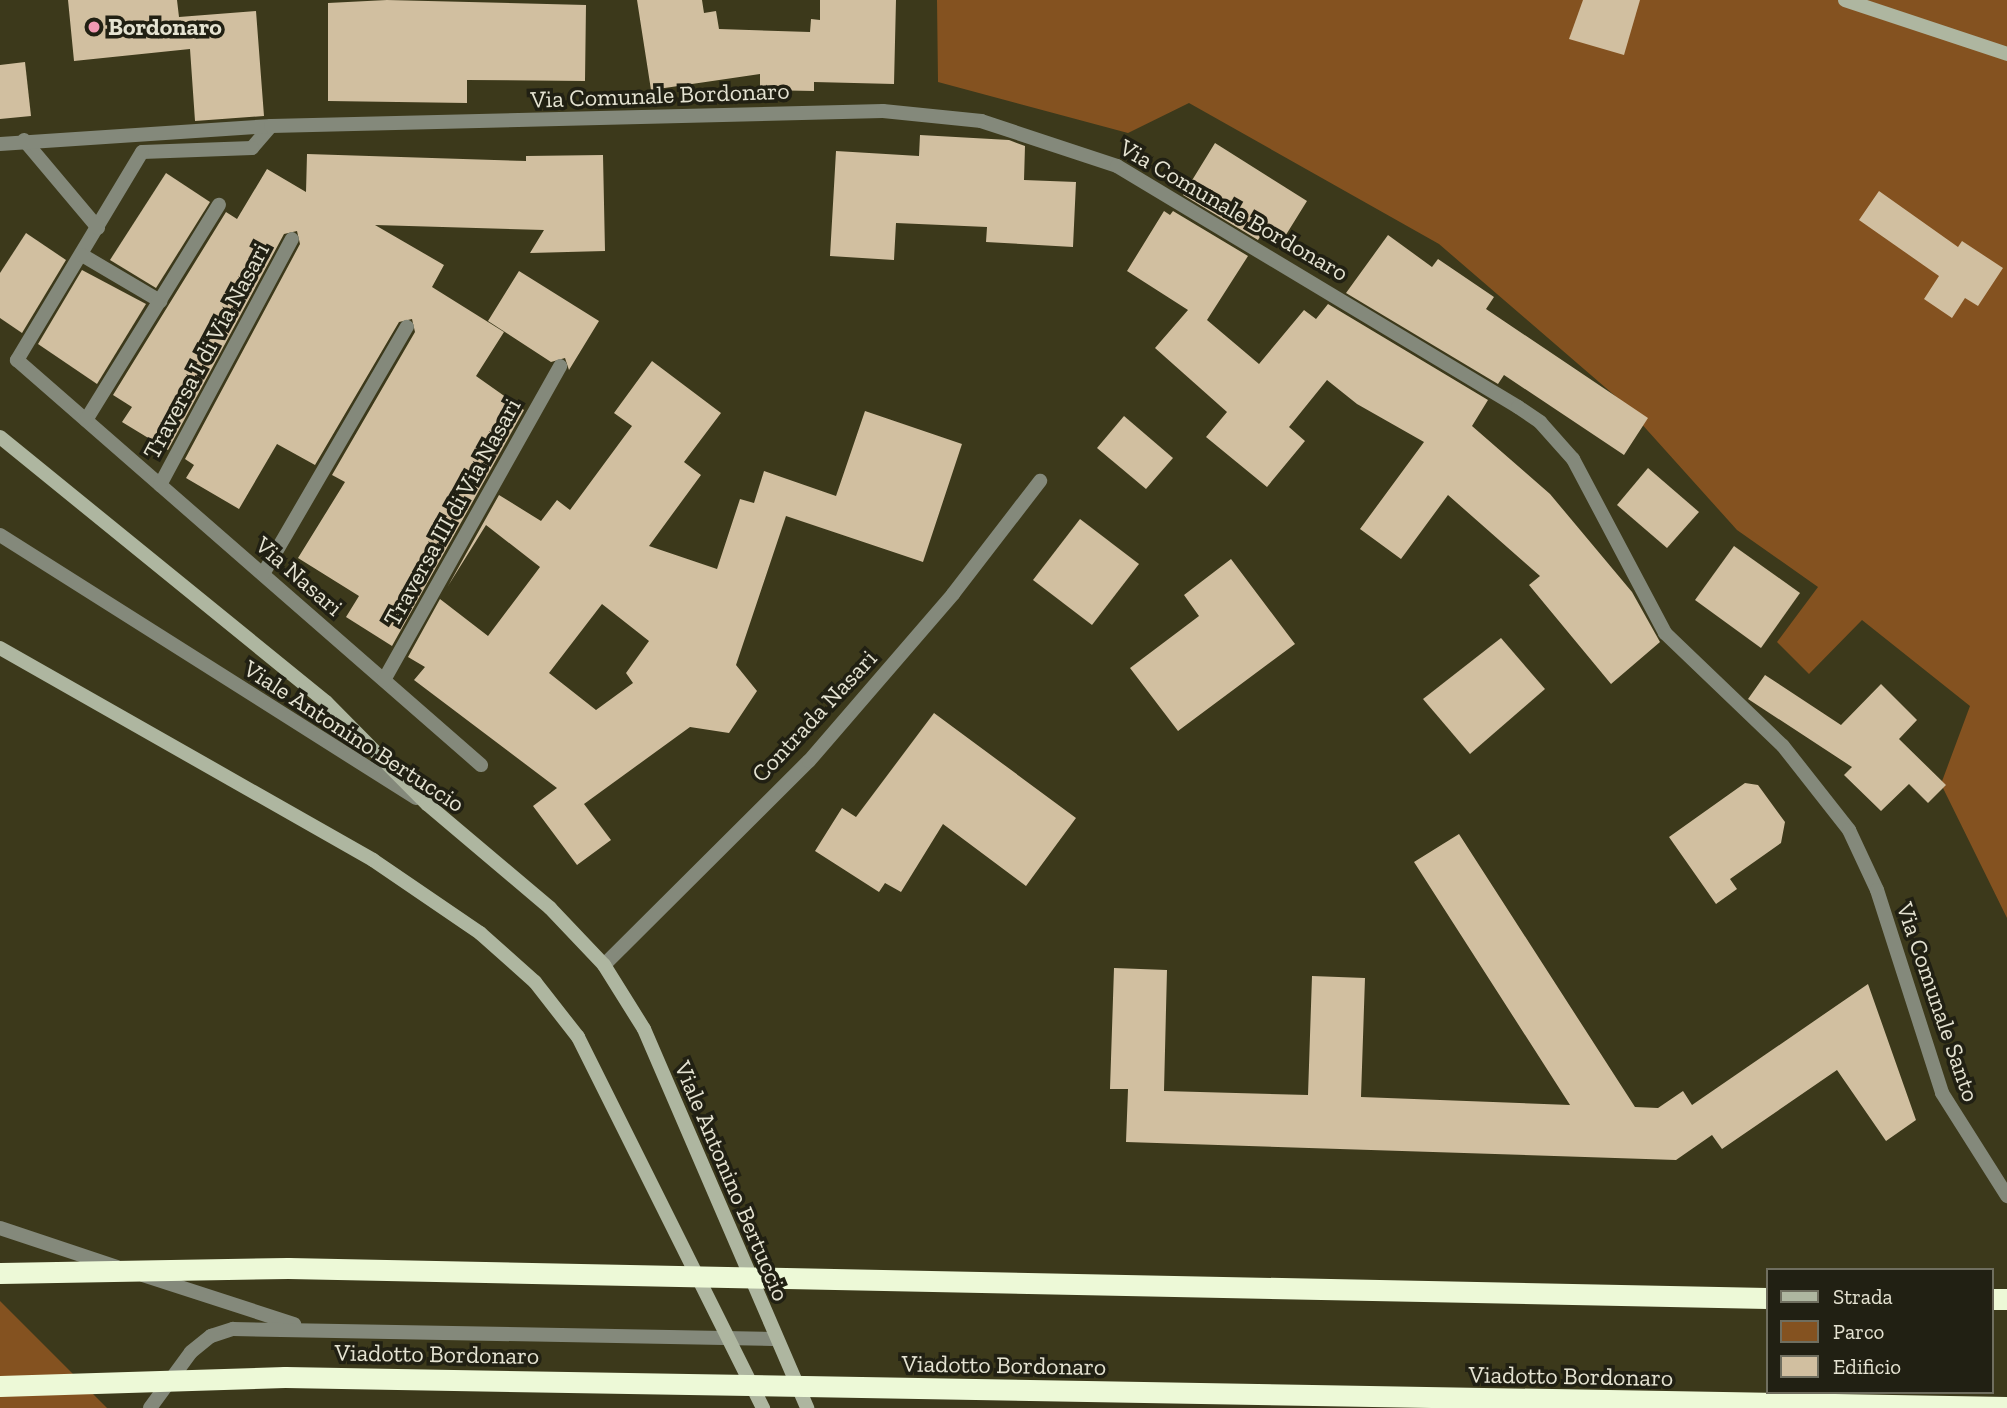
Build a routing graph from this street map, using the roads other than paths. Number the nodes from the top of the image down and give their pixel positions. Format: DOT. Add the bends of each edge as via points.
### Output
graph roads {
  1 [pos="1844,0"];
  2 [pos="2007,54"];
  3 [pos="271,126"];
  4 [pos="24,140"];
  5 [pos="0,144"];
  6 [pos="219,205"];
  7 [pos="98,228"];
  8 [pos="292,239"];
  9 [pos="82,254"];
  10 [pos="160,301"];
  11 [pos="407,327"];
  12 [pos="560,366"];
  13 [pos="86,421"];
  14 [pos="0,437"];
  15 [pos="1040,481"];
  16 [pos="160,485"];
  17 [pos="0,535"];
  18 [pos="263,575"];
  19 [pos="0,648"];
  20 [pos="384,680"];
  21 [pos="481,765"];
  22 [pos="427,804"];
  23 [pos="1877,890"];
  24 [pos="604,965"];
  25 [pos="2007,1196"];
  26 [pos="0,1228"];
  27 [pos="0,1273"];
  28 [pos="1766,1298"];
  29 [pos="308,1329"];
  30 [pos="729,1337"];
  31 [pos="773,1339"];
  32 [pos="0,1386"];
  33 [pos="2007,1407"];
  34 [pos="150,1408"];
  35 [pos="763,1408"];
  36 [pos="807,1408"];
  1 -- 2 [label="street"];
  3 -- 4 [label="street, Via Comunale Bordonaro"];
  3 -- 7 [label="street, Via Nasari" via="252,148 142,152"];
  3 -- 23 [label="street, Via Comunale Bordonaro" via="883,111 981,121 1117,166 1540,422 1588,482 1636,586 1665,633 1820,787 1849,830"];
  4 -- 5 [label="street, Via Comunale Bordonaro"];
  4 -- 7 [label="street"];
  6 -- 10 [label="street"];
  7 -- 9 [label="street, Via Nasari"];
  8 -- 16 [label="street, Traversa I di Via Nasari"];
  9 -- 10 [label="street"];
  9 -- 13 [label="street, Via Nasari" via="17,360"];
  10 -- 13 [label="street"];
  11 -- 18 [label="street"];
  12 -- 20 [label="street, Traversa III di Via Nasari"];
  13 -- 16 [label="street, Via Nasari"];
  14 -- 22 [label="street" via="326,702"];
  15 -- 24 [label="street, Contrada Nasari" via="944,604 809,761"];
  16 -- 18 [label="street, Via Nasari"];
  17 -- 22 [label="street, Viale Antonino Bertuccio"];
  18 -- 20 [label="street, Via Nasari"];
  19 -- 30 [label="street" via="373,860 481,933 535,982 578,1037"];
  20 -- 21 [label="street, Via Nasari"];
  22 -- 24 [label="street, Viale Antonino Bertuccio" via="550,908"];
  23 -- 25 [label="street, Via Comunale Santo" via="1942,1093"];
  24 -- 31 [label="street, Viale Antonino Bertuccio" via="644,1029"];
  26 -- 29 [label="street"];
  27 -- 28 [label="highway, bridge" via="288,1268"];
  29 -- 30 [label="street"];
  29 -- 34 [label="street" via="233,1329 211,1336 174,1371"];
  30 -- 31 [label="street"];
  30 -- 35 [label="street"];
  31 -- 36 [label="street, Viale Antonino Bertuccio"];
  32 -- 33 [label="highway, Viadotto Bordonaro, bridge" via="285,1377"];
}
